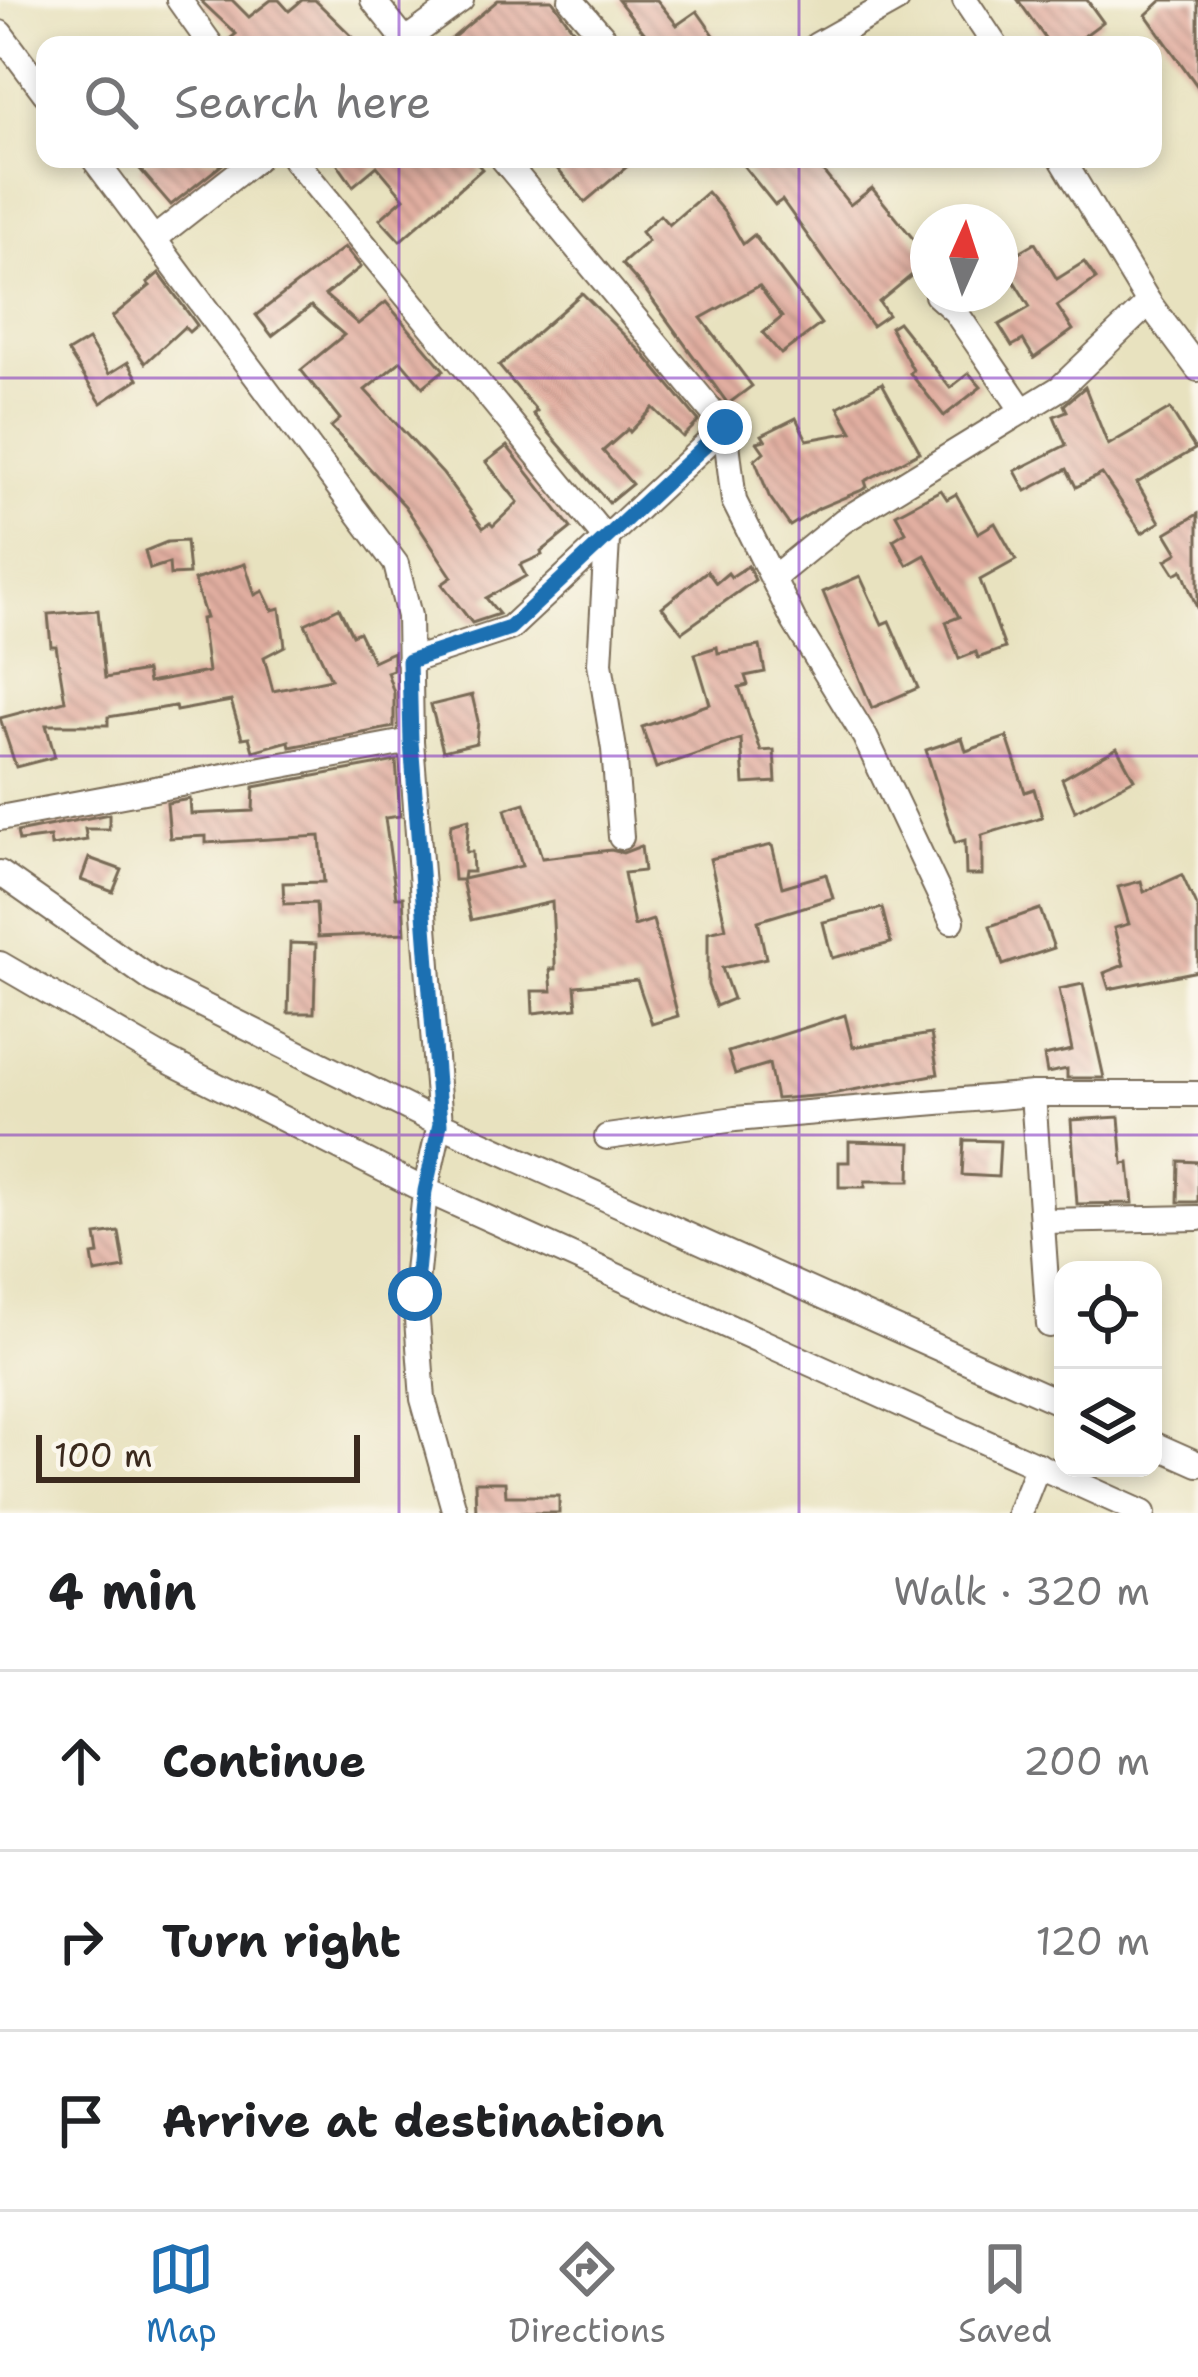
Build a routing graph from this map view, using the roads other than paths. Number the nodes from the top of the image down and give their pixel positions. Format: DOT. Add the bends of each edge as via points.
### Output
graph roads {
  1 [pos="179,0"];
  2 [pos="373,0"];
  3 [pos="461,0"];
  4 [pos="572,0"];
  5 [pos="897,0"];
  6 [pos="965,0"];
  7 [pos="0,33"];
  8 [pos="205,36"];
  9 [pos="398,36"];
  10 [pos="414,36"];
  11 [pos="602,36"];
  12 [pos="834,36"];
  13 [pos="989,36"];
  14 [pos="36,81"];
  15 [pos="101,168"];
  16 [pos="245,168"];
  17 [pos="300,168"];
  18 [pos="510,168"];
  19 [pos="1067,168"];
  20 [pos="154,239"];
  21 [pos="1149,303"];
  22 [pos="956,312"];
  23 [pos="1198,369"];
  24 [pos="1023,411"];
  25 [pos="725,427"];
  26 [pos="607,540"];
  27 [pos="772,578"];
  28 [pos="409,661"];
  29 [pos="411,741"];
  30 [pos="0,818"];
  31 [pos="621,836"];
  32 [pos="0,873"];
  33 [pos="952,921"];
  34 [pos="0,964"];
  35 [pos="1033,1094"];
  36 [pos="1198,1094"];
  37 [pos="440,1124"];
  38 [pos="607,1136"];
  39 [pos="425,1191"];
  40 [pos="1198,1218"];
  41 [pos="1043,1221"];
  42 [pos="1049,1325"];
  43 [pos="1054,1400"];
  44 [pos="1162,1448"];
  45 [pos="1198,1464"];
  46 [pos="1038,1465"];
  47 [pos="455,1513"];
  48 [pos="1019,1513"];
  49 [pos="1143,1513"];
  1 -- 8 [label="street"];
  2 -- 9 [label="street"];
  3 -- 10 [label="street"];
  4 -- 11 [label="street"];
  5 -- 12 [label="street"];
  6 -- 13 [label="street"];
  7 -- 14 [label="street"];
  15 -- 20 [label="street"];
  16 -- 20 [label="street"];
  17 -- 26 [label="street"];
  18 -- 25 [label="street"];
  19 -- 21 [label="street"];
  20 -- 28 [label="street" via="396,564"];
  21 -- 23 [label="street"];
  21 -- 24 [label="street" via="1060,388"];
  22 -- 24 [label="street"];
  24 -- 27 [label="street" via="843,521"];
  25 -- 26 [label="street"];
  25 -- 27 [label="street" via="734,501"];
  26 -- 28 [label="street" via="510,628"];
  26 -- 31 [label="street" via="600,664"];
  27 -- 33 [label="street" via="865,737"];
  28 -- 29 [label="street"];
  29 -- 30 [label="street"];
  29 -- 37 [label="street"];
  32 -- 37 [label="street" via="154,981"];
  34 -- 39 [label="street"];
  35 -- 36 [label="street"];
  35 -- 38 [label="street"];
  35 -- 41 [label="street"];
  37 -- 39 [label="street"];
  37 -- 43 [label="street"];
  39 -- 46 [label="street"];
  39 -- 47 [label="street" via="415,1294 423,1399"];
  40 -- 41 [label="street"];
  41 -- 42 [label="street"];
  44 -- 45 [label="street"];
  46 -- 48 [label="street"];
  46 -- 49 [label="street"];
}
